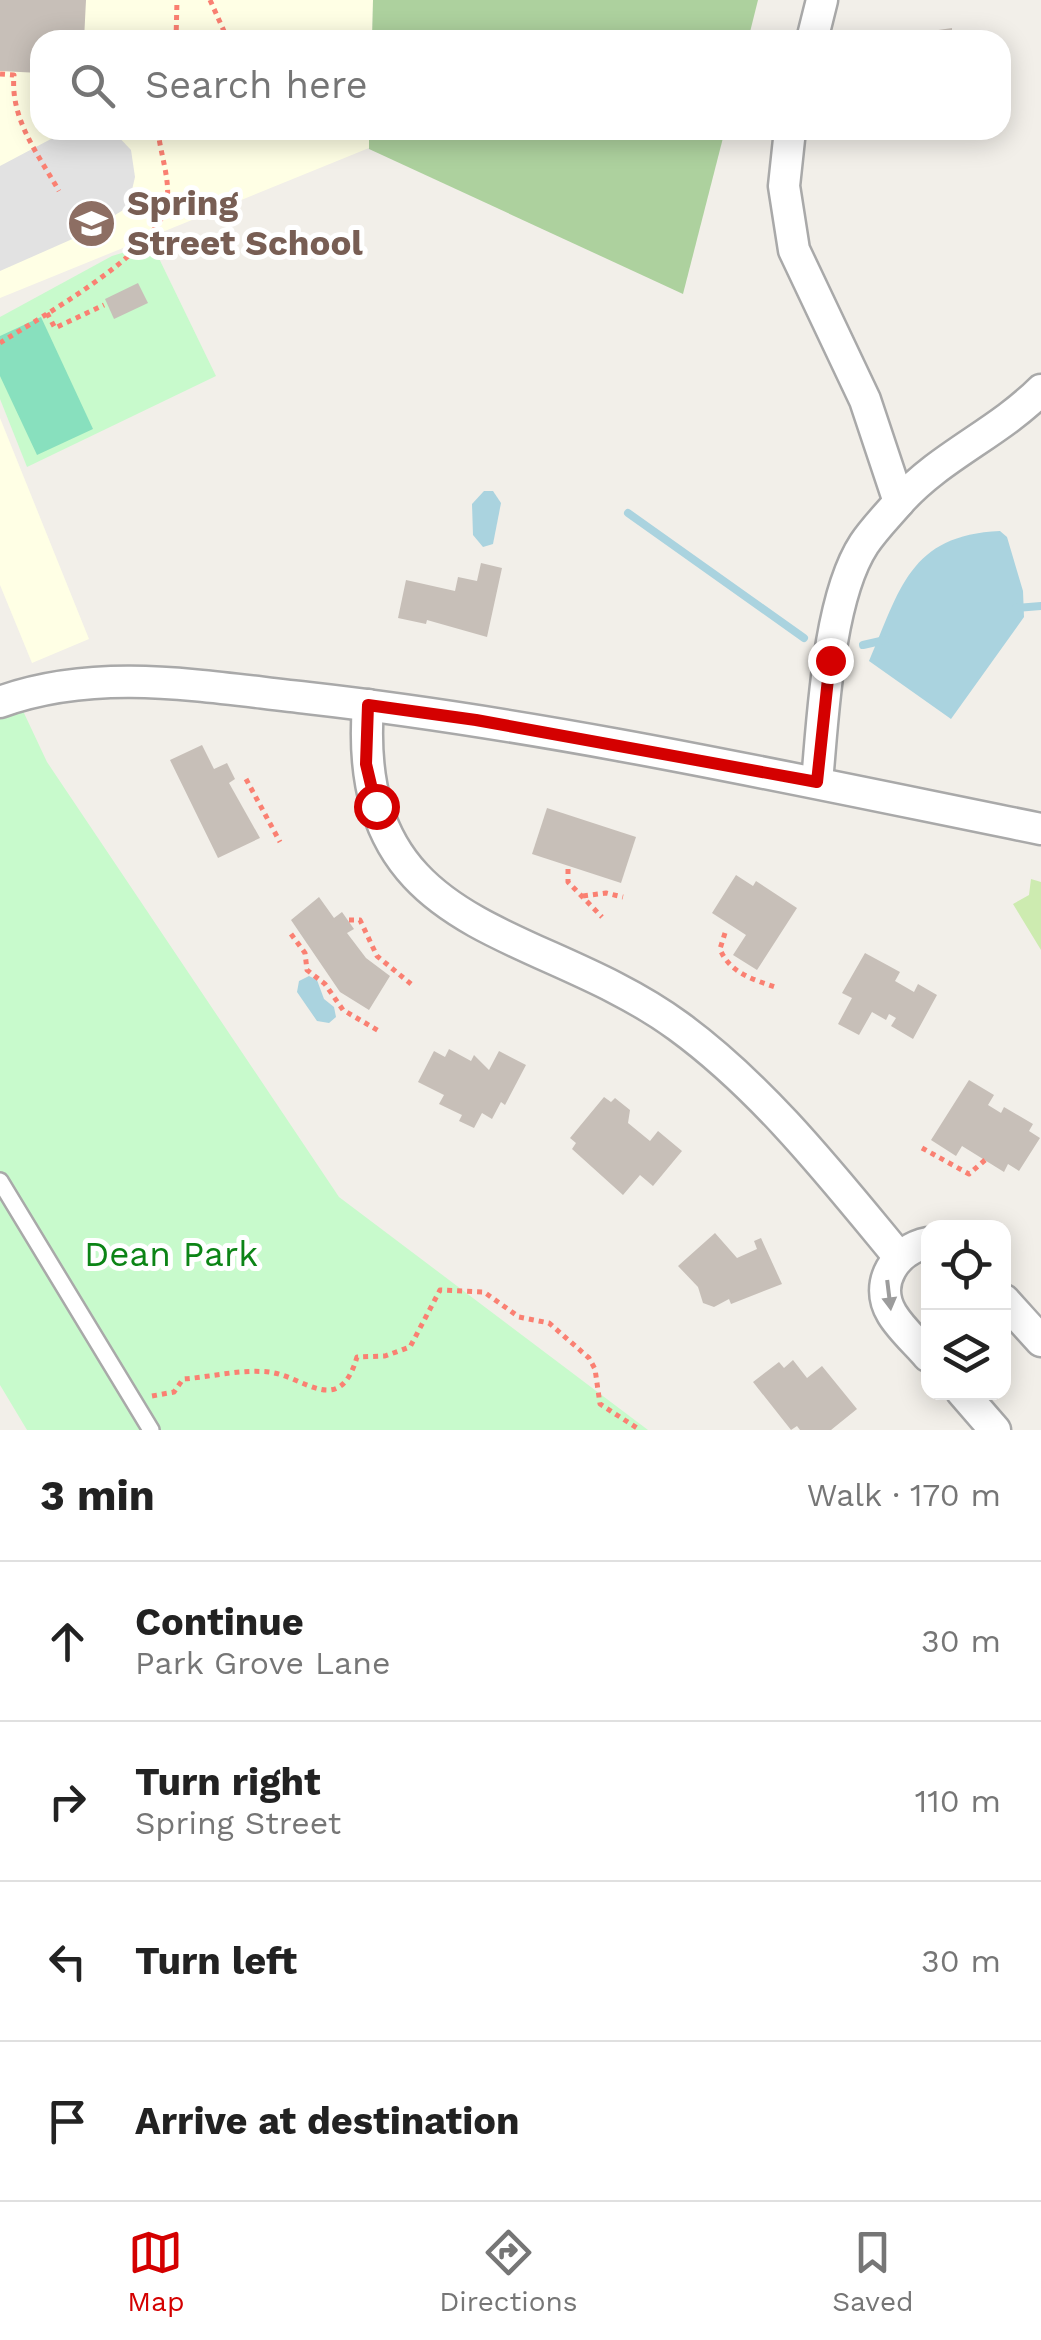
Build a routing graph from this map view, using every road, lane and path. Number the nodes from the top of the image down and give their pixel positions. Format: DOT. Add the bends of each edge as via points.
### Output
graph roads {
  1 [pos="176,0"];
  2 [pos="210,0"];
  3 [pos="822,0"];
  4 [pos="176,30"];
  5 [pos="224,30"];
  6 [pos="814,30"];
  7 [pos="0,74"];
  8 [pos="159,140"];
  9 [pos="789,140"];
  10 [pos="59,191"];
  11 [pos="104,305"];
  12 [pos="47,313"];
  13 [pos="0,343"];
  14 [pos="1041,390"];
  15 [pos="898,502"];
  16 [pos="0,702"];
  17 [pos="368,705"];
  18 [pos="246,779"];
  19 [pos="817,782"];
  20 [pos="1041,829"];
  21 [pos="280,842"];
  22 [pos="568,869"];
  23 [pos="583,896"];
  24 [pos="623,897"];
  25 [pos="602,917"];
  26 [pos="349,920"];
  27 [pos="725,932"];
  28 [pos="290,934"];
  29 [pos="411,984"];
  30 [pos="778,988"];
  31 [pos="379,1030"];
  32 [pos="922,1148"];
  33 [pos="984,1160"];
  34 [pos="0,1181"];
  35 [pos="921,1247"];
  36 [pos="899,1257"];
  37 [pos="1011,1308"];
  38 [pos="1041,1341"];
  39 [pos="921,1348"];
  40 [pos="969,1400"];
  41 [pos="135,1402"];
  42 [pos="151,1430"];
  43 [pos="640,1430"];
  44 [pos="995,1430"];
  1 -- 4 [label="path"];
  2 -- 5 [label="path"];
  3 -- 6 [label="street"];
  7 -- 10 [label="path" via="14,75 12,94 25,134"];
  8 -- 12 [label="path" via="166,205 156,229"];
  9 -- 15 [label="street" via="784,186 794,250 864,400"];
  11 -- 12 [label="path" via="55,328"];
  12 -- 13 [label="path"];
  14 -- 15 [label="street" via="996,430 933,468"];
  15 -- 19 [label="street" via="862,547 840,606"];
  16 -- 17 [label="street" via="58,685 111,681"];
  17 -- 19 [label="street"];
  17 -- 36 [label="street" via="366,764 376,806 406,862 434,894 486,931 636,999 701,1044 780,1120"];
  18 -- 21 [label="path"];
  19 -- 20 [label="street"];
  22 -- 23 [label="path" via="568,882"];
  23 -- 24 [label="path"];
  23 -- 25 [label="path"];
  26 -- 29 [label="path" via="360,920 377,956"];
  27 -- 30 [label="path" via="725,962"];
  28 -- 31 [label="path" via="305,954 307,970 332,999"];
  32 -- 33 [label="path" via="969,1174"];
  34 -- 41 [label="lane"];
  35 -- 36 [label="street"];
  36 -- 39 [label="street, one-way" via="886,1281 886,1299"];
  37 -- 38 [label="street"];
  40 -- 44 [label="street"];
  41 -- 42 [label="lane"];
  41 -- 43 [label="path" via="174,1392 183,1379 245,1371 274,1373 322,1391 336,1388 357,1357 410,1346 440,1290 473,1291 519,1317 549,1322 589,1358 600,1404"];
}
